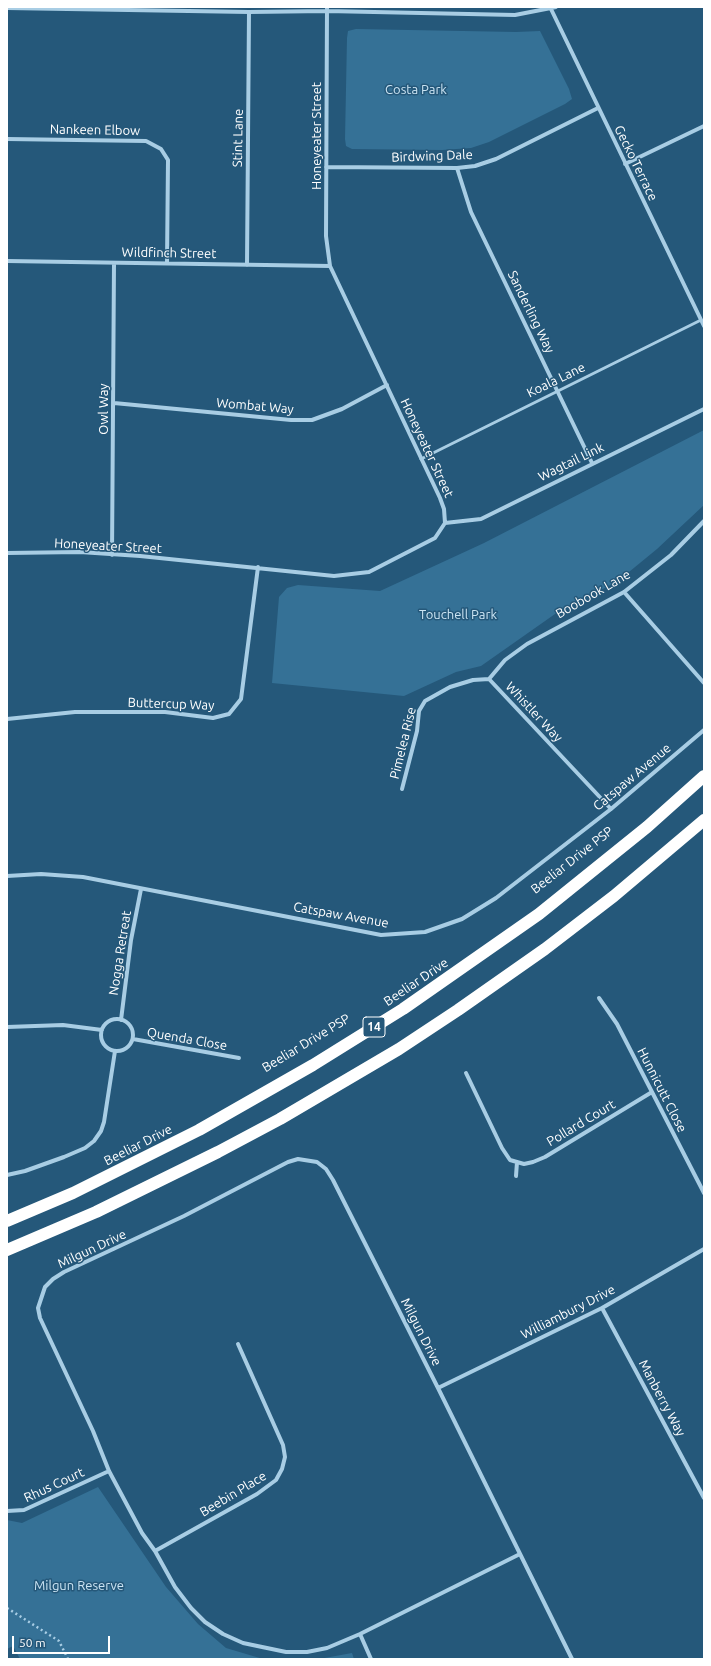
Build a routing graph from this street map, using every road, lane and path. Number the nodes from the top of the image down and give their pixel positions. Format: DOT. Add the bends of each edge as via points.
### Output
graph roads {
  1 [pos="471,7"];
  2 [pos="556,7"];
  3 [pos="7,8"];
  4 [pos="166,9"];
  5 [pos="327,9"];
  6 [pos="551,9"];
  7 [pos="249,12"];
  8 [pos="471,14"];
  9 [pos="598,108"];
  10 [pos="704,126"];
  11 [pos="7,139"];
  12 [pos="625,164"];
  13 [pos="326,166"];
  14 [pos="457,168"];
  15 [pos="7,262"];
  16 [pos="114,263"];
  17 [pos="167,263"];
  18 [pos="247,264"];
  19 [pos="330,266"];
  20 [pos="701,320"];
  21 [pos="704,326"];
  22 [pos="387,385"];
  23 [pos="559,391"];
  24 [pos="114,403"];
  25 [pos="704,409"];
  26 [pos="421,459"];
  27 [pos="592,463"];
  28 [pos="704,521"];
  29 [pos="445,523"];
  30 [pos="7,553"];
  31 [pos="112,555"];
  32 [pos="258,567"];
  33 [pos="624,592"];
  34 [pos="489,679"];
  35 [pos="704,683"];
  36 [pos="425,701"];
  37 [pos="7,719"];
  38 [pos="704,730"];
  39 [pos="704,776"];
  40 [pos="402,790"];
  41 [pos="611,810"];
  42 [pos="704,820"];
  43 [pos="7,876"];
  44 [pos="141,889"];
  45 [pos="599,998"];
  46 [pos="121,1020"];
  47 [pos="7,1027"];
  48 [pos="102,1030"];
  49 [pos="133,1039"];
  50 [pos="115,1051"];
  51 [pos="239,1058"];
  52 [pos="466,1073"];
  53 [pos="652,1092"];
  54 [pos="517,1162"];
  55 [pos="7,1175"];
  56 [pos="516,1176"];
  57 [pos="704,1193"];
  58 [pos="7,1221"];
  59 [pos="704,1249"];
  60 [pos="7,1250"];
  61 [pos="602,1308"];
  62 [pos="238,1344"];
  63 [pos="438,1388"];
  64 [pos="109,1471"];
  65 [pos="704,1498"];
  66 [pos="7,1511"];
  67 [pos="155,1551"];
  68 [pos="520,1554"];
  69 [pos="7,1608"];
  70 [pos="360,1634"];
  71 [pos="68,1659"];
  72 [pos="371,1659"];
  73 [pos="572,1659"];
  1 -- 8 [label="street"];
  2 -- 6 [label="street"];
  3 -- 4 [label="street"];
  4 -- 7 [label="street"];
  5 -- 7 [label="street"];
  5 -- 8 [label="street"];
  5 -- 13 [label="street, Honeyeater Street"];
  6 -- 8 [label="street" via="515,15"];
  6 -- 9 [label="street, Gecko Terrace"];
  7 -- 18 [label="street, Stint Lane"];
  9 -- 12 [label="street, Gecko Terrace"];
  9 -- 14 [label="street, Birdwing Dale" via="496,159 475,166"];
  10 -- 12 [label="street"];
  11 -- 17 [label="street, Nankeen Elbow" via="146,141 161,149 168,160"];
  12 -- 20 [label="street, Gecko Terrace"];
  13 -- 14 [label="street, Birdwing Dale"];
  13 -- 19 [label="street, Honeyeater Street" via="326,236"];
  14 -- 23 [label="street, Sanderling Way" via="472,212"];
  15 -- 16 [label="street, Wildfinch Street"];
  16 -- 17 [label="street, Wildfinch Street"];
  16 -- 24 [label="street, Owl Way"];
  17 -- 18 [label="street, Wildfinch Street"];
  18 -- 19 [label="street, Wildfinch Street"];
  19 -- 22 [label="street, Honeyeater Street"];
  20 -- 21 [label="street, Gecko Terrace"];
  20 -- 23 [label="lane, Koala Lane"];
  22 -- 24 [label="street, Wombat Way" via="342,409 312,420"];
  22 -- 26 [label="street, Honeyeater Street"];
  23 -- 26 [label="lane, Koala Lane"];
  23 -- 27 [label="street, Sanderling Way"];
  24 -- 31 [label="street, Owl Way"];
  25 -- 27 [label="street, Wagtail Link"];
  26 -- 29 [label="street, Honeyeater Street" via="444,509"];
  27 -- 29 [label="street, Wagtail Link" via="481,519"];
  28 -- 33 [label="street, Boobook Lane" via="671,555"];
  29 -- 32 [label="street, Honeyeater Street" via="435,538 369,572 334,576"];
  30 -- 31 [label="street, Honeyeater Street" via="80,552"];
  31 -- 32 [label="street, Honeyeater Street"];
  32 -- 37 [label="street, Buttercup Way" via="241,699 229,714 213,718 165,712 75,712"];
  33 -- 34 [label="street, Boobook Lane" via="528,644 505,660"];
  33 -- 35 [label="street"];
  34 -- 36 [label="street, Whistler Way" via="473,680 450,687"];
  34 -- 41 [label="street, Whistler Way"];
  36 -- 40 [label="street, Pimelea Rise" via="419,711 417,731"];
  38 -- 41 [label="street, Catspaw Avenue"];
  39 -- 58 [label="highway, Beeliar Drive / 14" via="647,827 539,914 390,1017 313,1066 198,1130 73,1193"];
  41 -- 44 [label="street, Catspaw Avenue" via="496,898 462,919 425,932 381,935"];
  42 -- 60 [label="highway, 14" via="614,896 545,949 399,1049 218,1152 96,1212"];
  43 -- 44 [label="street, Catspaw Avenue" via="41,874 83,877"];
  44 -- 46 [label="street, Nogga Retreat" via="131,940"];
  45 -- 53 [label="street, Hunnicutt Close" via="617,1024"];
  46 -- 48 [label="street" via="107,1023"];
  46 -- 49 [label="street" via="132,1029"];
  47 -- 48 [label="street" via="63,1025"];
  48 -- 50 [label="street" via="101,1036 105,1046"];
  49 -- 50 [label="street" via="126,1048"];
  49 -- 51 [label="street, Quenda Close"];
  50 -- 55 [label="street" via="104,1122 94,1141 64,1157"];
  52 -- 54 [label="street" via="502,1148 510,1160"];
  53 -- 54 [label="street, Pollard Court" via="545,1157 533,1162"];
  53 -- 57 [label="street, Hunnicutt Close"];
  54 -- 56 [label="street"];
  59 -- 61 [label="street, Williambury Drive"];
  61 -- 63 [label="street, Williambury Drive"];
  61 -- 65 [label="street, Manberry Way"];
  62 -- 67 [label="street, Beebin Place" via="283,1445 285,1457 282,1470 276,1480 257,1494"];
  63 -- 64 [label="street, Milgun Drive" via="333,1180 326,1169 317,1162 298,1159 64,1272 45,1287 38,1308 40,1318"];
  63 -- 68 [label="street, Milgun Drive"];
  64 -- 66 [label="street, Rhus Court" via="24,1510"];
  64 -- 67 [label="street, Milgun Drive" via="142,1533"];
  67 -- 70 [label="street, Milgun Drive" via="175,1587 205,1622 243,1643 286,1652 307,1652 327,1648"];
  68 -- 70 [label="street, Milgun Drive"];
  68 -- 73 [label="street, Milgun Drive"];
  69 -- 71 [label="path" via="60,1641"];
  70 -- 72 [label="street"];
}
